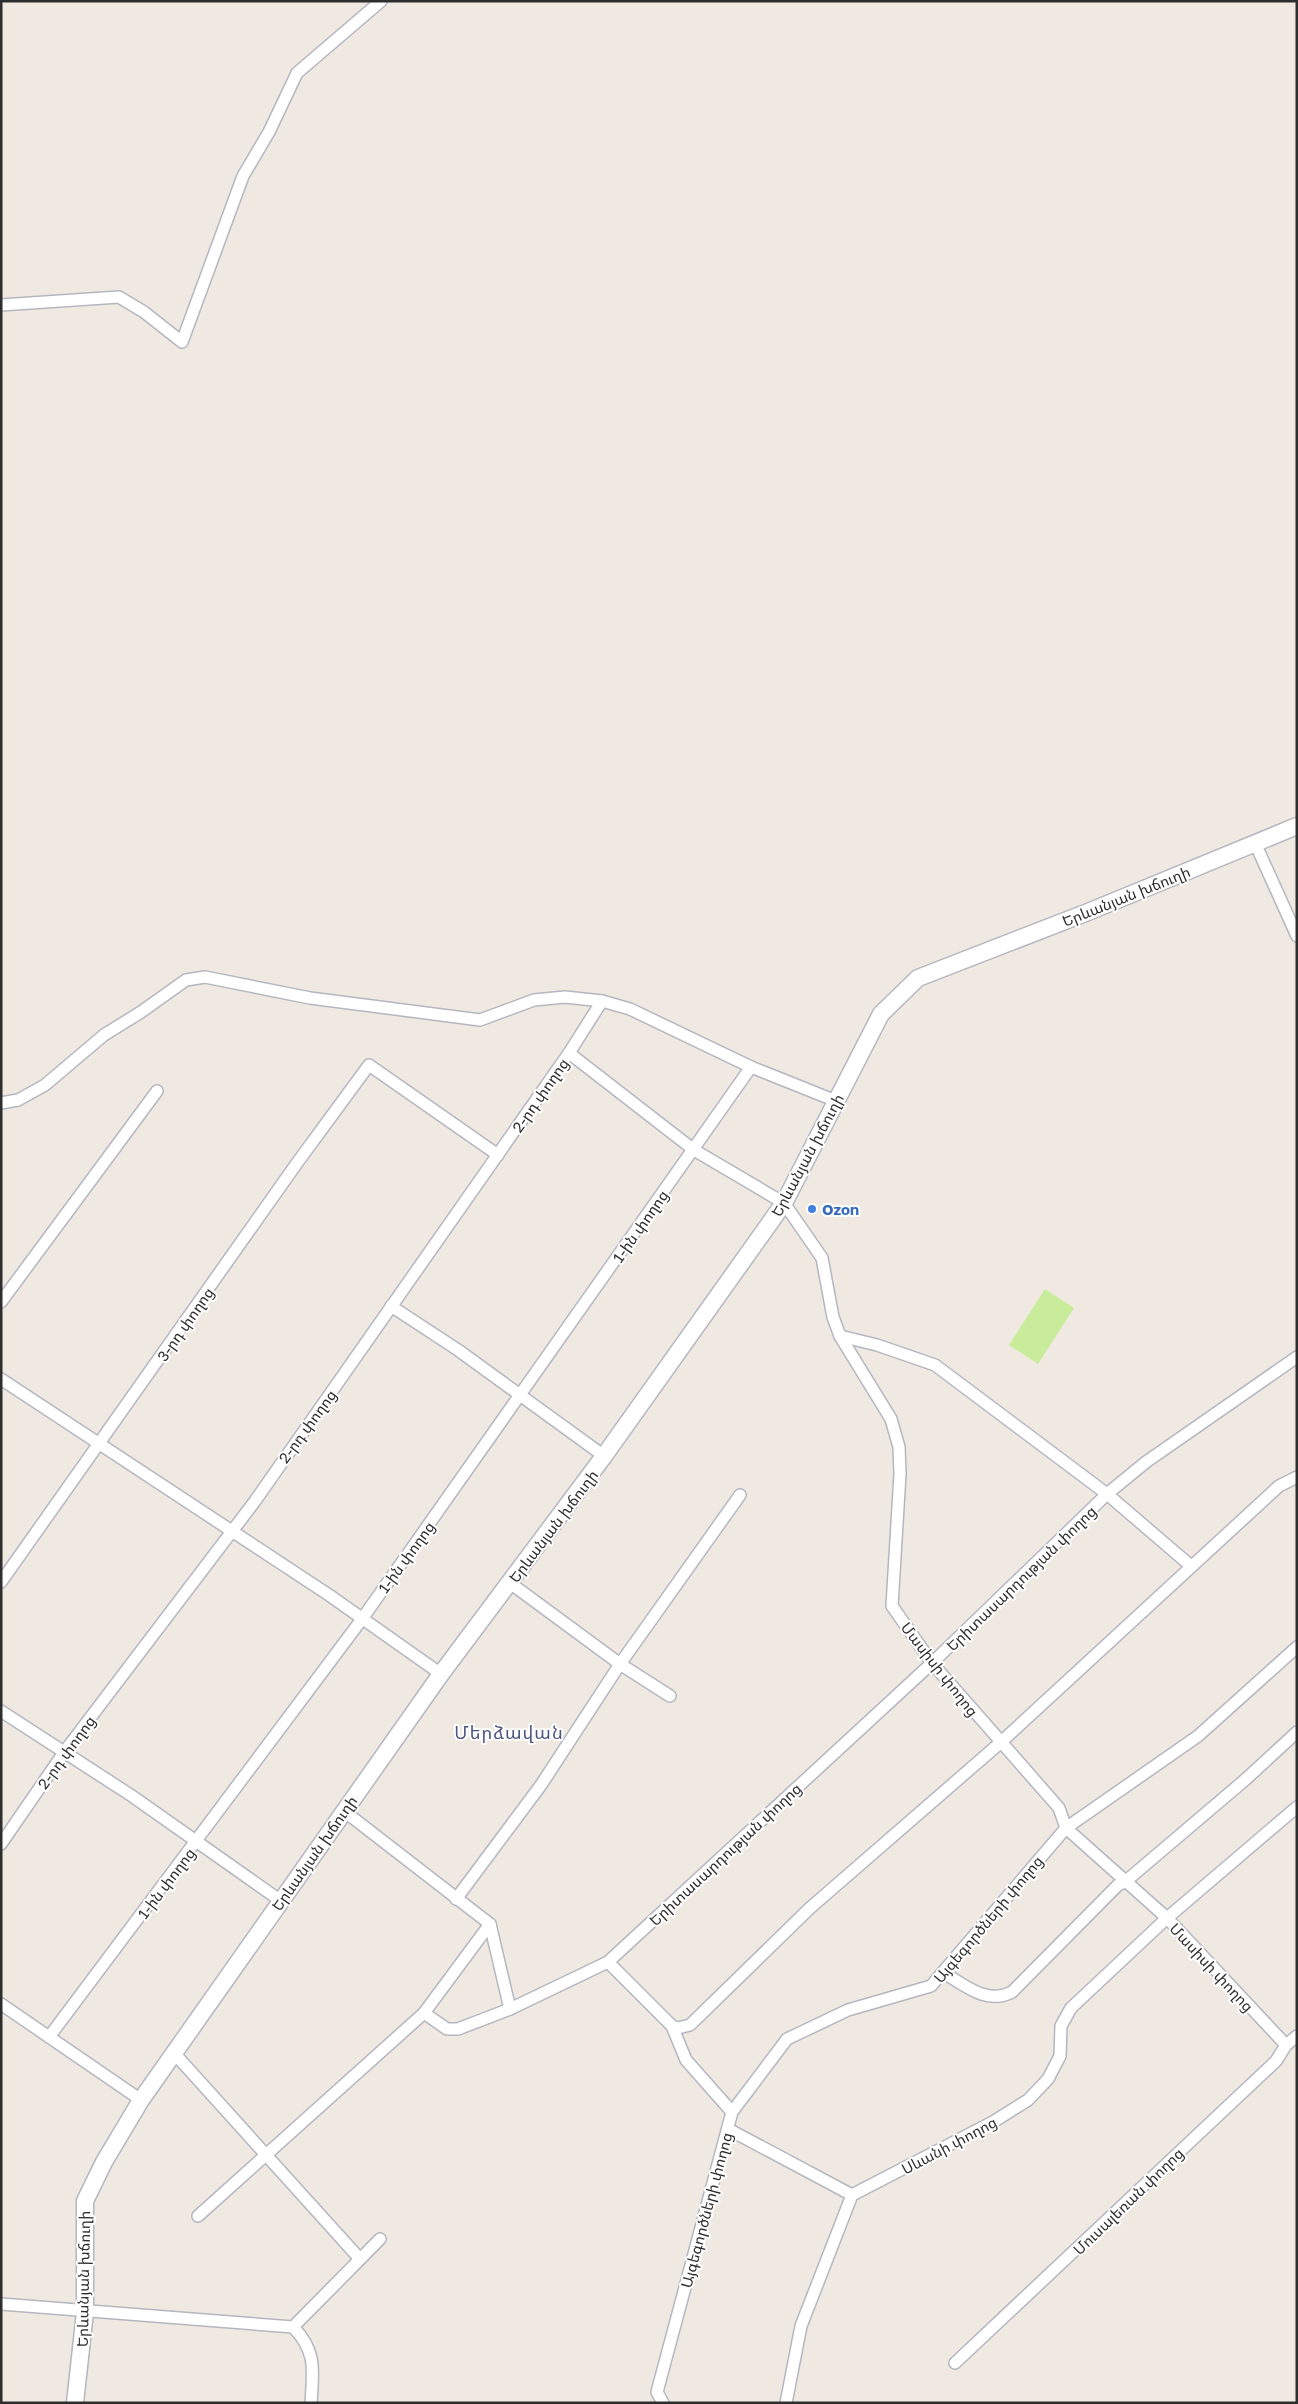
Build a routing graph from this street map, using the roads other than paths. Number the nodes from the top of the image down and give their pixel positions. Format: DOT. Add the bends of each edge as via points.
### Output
graph roads {
  1 [pos="381,1"];
  2 [pos="1,305"];
  3 [pos="1297,826"];
  4 [pos="1255,843"];
  5 [pos="1297,936"];
  6 [pos="602,1001"];
  7 [pos="569,1053"];
  8 [pos="751,1067"];
  9 [pos="157,1091"];
  10 [pos="836,1101"];
  11 [pos="1,1103"];
  12 [pos="694,1150"];
  13 [pos="498,1155"];
  14 [pos="784,1203"];
  15 [pos="1,1302"];
  16 [pos="391,1306"];
  17 [pos="840,1336"];
  18 [pos="1297,1357"];
  19 [pos="1,1379"];
  20 [pos="522,1396"];
  21 [pos="100,1444"];
  22 [pos="604,1456"];
  23 [pos="1297,1478"];
  24 [pos="1107,1494"];
  25 [pos="740,1496"];
  26 [pos="232,1533"];
  27 [pos="1191,1566"];
  28 [pos="1,1582"];
  29 [pos="510,1584"];
  30 [pos="362,1619"];
  31 [pos="1297,1647"];
  32 [pos="620,1664"];
  33 [pos="932,1664"];
  34 [pos="441,1674"];
  35 [pos="670,1696"];
  36 [pos="1,1710"];
  37 [pos="1297,1732"];
  38 [pos="1000,1743"];
  39 [pos="66,1751"];
  40 [pos="1297,1806"];
  41 [pos="344,1811"];
  42 [pos="1066,1828"];
  43 [pos="196,1842"];
  44 [pos="1,1844"];
  45 [pos="1126,1881"];
  46 [pos="456,1899"];
  47 [pos="281,1901"];
  48 [pos="1167,1918"];
  49 [pos="490,1924"];
  50 [pos="608,1962"];
  51 [pos="944,1973"];
  52 [pos="1,2004"];
  53 [pos="510,2009"];
  54 [pos="424,2013"];
  55 [pos="672,2026"];
  56 [pos="1297,2036"];
  57 [pos="50,2038"];
  58 [pos="1286,2045"];
  59 [pos="174,2053"];
  60 [pos="141,2100"];
  61 [pos="732,2112"];
  62 [pos="728,2129"];
  63 [pos="266,2155"];
  64 [pos="852,2195"];
  65 [pos="198,2216"];
  66 [pos="380,2239"];
  67 [pos="360,2259"];
  68 [pos="1,2304"];
  69 [pos="85,2312"];
  70 [pos="293,2328"];
  71 [pos="955,2363"];
  72 [pos="76,2403"];
  73 [pos="311,2403"];
  74 [pos="663,2403"];
  75 [pos="786,2403"];
  1 -- 2 [label="street" via="297,73 269,132 243,176 182,342 119,297"];
  3 -- 4 [label="main road, Երևանյան խճուղի"];
  4 -- 5 [label="street"];
  4 -- 10 [label="main road, Երևանյան խճուղի" via="918,978 881,1014"];
  6 -- 7 [label="street, 2-րդ փողոց"];
  6 -- 8 [label="street" via="630,1009"];
  6 -- 11 [label="street" via="565,997 534,1000 480,1020 310,998 205,977 186,980 104,1036 45,1085 18,1100"];
  7 -- 12 [label="street"];
  7 -- 13 [label="street, 2-րդ փողոց"];
  8 -- 10 [label="street"];
  8 -- 12 [label="street, 1-ին փողոց"];
  9 -- 15 [label="street"];
  10 -- 14 [label="main road, Երևանյան խճուղի"];
  12 -- 14 [label="street"];
  12 -- 20 [label="street, 1-ին փողոց"];
  13 -- 16 [label="street, 2-րդ փողոց"];
  13 -- 21 [label="street, 3-րդ փողոց" via="369,1065"];
  14 -- 17 [label="street, Մասիսի փողոց" via="822,1258 833,1317"];
  14 -- 22 [label="main road, Երևանյան խճուղի"];
  16 -- 20 [label="street"];
  16 -- 26 [label="street, 2-րդ փողոց"];
  17 -- 24 [label="street" via="935,1364"];
  17 -- 33 [label="street, Մասիսի փողոց" via="892,1418 899,1448 900,1474 892,1606"];
  18 -- 24 [label="street, Երիտասարդության փողոց" via="1146,1462"];
  19 -- 21 [label="street"];
  20 -- 22 [label="street"];
  20 -- 30 [label="street, 1-ին փողոց"];
  21 -- 26 [label="street"];
  21 -- 28 [label="street, 3-րդ փողոց"];
  22 -- 29 [label="main road, Երևանյան խճուղի"];
  23 -- 27 [label="street" via="1279,1486"];
  24 -- 27 [label="street"];
  24 -- 33 [label="street, Երիտասարդության փողոց"];
  25 -- 32 [label="street"];
  26 -- 30 [label="street"];
  26 -- 39 [label="street, 2-րդ փողոց"];
  27 -- 38 [label="street"];
  29 -- 32 [label="street"];
  29 -- 34 [label="main road, Երևանյան խճուղի"];
  30 -- 34 [label="street"];
  30 -- 43 [label="street, 1-ին փողոց"];
  31 -- 42 [label="street, Այգեգործների փողոց" via="1198,1736"];
  32 -- 35 [label="street"];
  32 -- 46 [label="street" via="541,1785"];
  33 -- 38 [label="street, Մասիսի փողոց"];
  33 -- 50 [label="street, Երիտասարդության փողոց"];
  34 -- 41 [label="main road, Երևանյան խճուղի"];
  36 -- 39 [label="street"];
  37 -- 45 [label="street"];
  38 -- 42 [label="street, Մասիսի փողոց" via="1059,1808"];
  38 -- 55 [label="street" via="810,1908 690,2024 678,2028"];
  39 -- 43 [label="street"];
  39 -- 44 [label="street, 2-րդ փողոց"];
  40 -- 48 [label="street, Սևանի փողոց"];
  41 -- 46 [label="street"];
  41 -- 47 [label="main road, Երևանյան խճուղի"];
  42 -- 45 [label="street, Մասիսի փողոց"];
  42 -- 51 [label="street, Այգեգործների փողոց"];
  43 -- 47 [label="street"];
  43 -- 57 [label="street, 1-ին փողոց"];
  45 -- 48 [label="street, Մասիսի փողոց"];
  45 -- 51 [label="street" via="1118,1885 1005,1996 984,1996"];
  46 -- 49 [label="street"];
  47 -- 59 [label="main road, Երևանյան խճուղի"];
  48 -- 58 [label="street, Մասիսի փողոց"];
  48 -- 64 [label="street, Սևանի փողոց" via="1072,2008 1062,2026 1060,2056 1048,2079 1028,2100 993,2122"];
  49 -- 53 [label="street"];
  49 -- 54 [label="street"];
  50 -- 53 [label="street, Երիտասարդության փողոց"];
  50 -- 55 [label="street"];
  51 -- 61 [label="street, Այգեգործների փողոց" via="931,1986 848,2010 787,2040"];
  52 -- 57 [label="street"];
  53 -- 54 [label="street, Երիտասարդության փողոց" via="458,2029 447,2030"];
  54 -- 63 [label="street"];
  55 -- 61 [label="street" via="686,2060"];
  56 -- 58 [label="street, Մուսալեռան փողոց"];
  57 -- 60 [label="street"];
  58 -- 71 [label="street, Մուսալեռան փողոց" via="1276,2061"];
  59 -- 60 [label="main road, Երևանյան խճուղի"];
  59 -- 63 [label="street"];
  60 -- 69 [label="main road, Երևանյան խճուղի" via="85,2201"];
  61 -- 62 [label="street, Այգեգործների փողոց"];
  62 -- 64 [label="street"];
  62 -- 74 [label="street, Այգեգործների փողոց" via="657,2392"];
  63 -- 65 [label="street"];
  63 -- 67 [label="street"];
  64 -- 75 [label="street" via="801,2326"];
  66 -- 67 [label="street"];
  67 -- 70 [label="street"];
  68 -- 69 [label="street"];
  69 -- 70 [label="street"];
  69 -- 72 [label="main road, Երևանյան խճուղի"];
  70 -- 73 [label="street" via="306,2340 310,2353 313,2369"];
}
